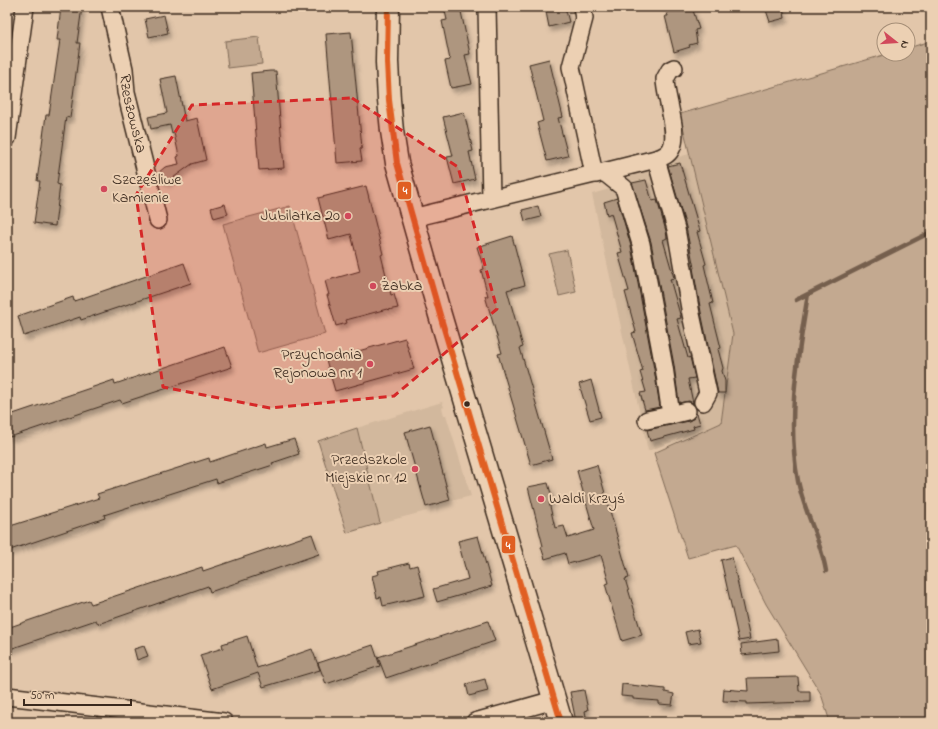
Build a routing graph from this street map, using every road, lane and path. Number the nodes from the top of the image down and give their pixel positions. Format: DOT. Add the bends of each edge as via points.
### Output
graph roads {
  1 [pos="25,7"];
  2 [pos="110,7"];
  3 [pos="388,7"];
  4 [pos="487,7"];
  5 [pos="582,7"];
  6 [pos="674,68"];
  7 [pos="7,138"];
  8 [pos="656,159"];
  9 [pos="599,173"];
  10 [pos="491,199"];
  11 [pos="412,218"];
  12 [pos="158,220"];
  13 [pos="703,402"];
  14 [pos="687,411"];
  15 [pos="671,415"];
  16 [pos="647,420"];
  17 [pos="7,696"];
  18 [pos="554,700"];
  19 [pos="224,722"];
  20 [pos="476,722"];
  21 [pos="560,722"];
  1 -- 7 [label="street"];
  2 -- 12 [label="street, Rzeszowska" via="124,69 126,92"];
  3 -- 11 [label="street" via="387,62 392,131 397,163"];
  4 -- 10 [label="street"];
  5 -- 9 [label="street" via="584,18 571,67"];
  6 -- 8 [label="street" via="667,74 665,85 674,142 669,153"];
  8 -- 9 [label="street"];
  8 -- 13 [label="street" via="676,229 708,393"];
  9 -- 10 [label="street"];
  9 -- 15 [label="street" via="624,188 640,244"];
  10 -- 11 [label="street"];
  11 -- 18 [label="street"];
  14 -- 15 [label="street"];
  15 -- 16 [label="street"];
  17 -- 19 [label="street"];
  18 -- 20 [label="street"];
  18 -- 21 [label="street"];
}
